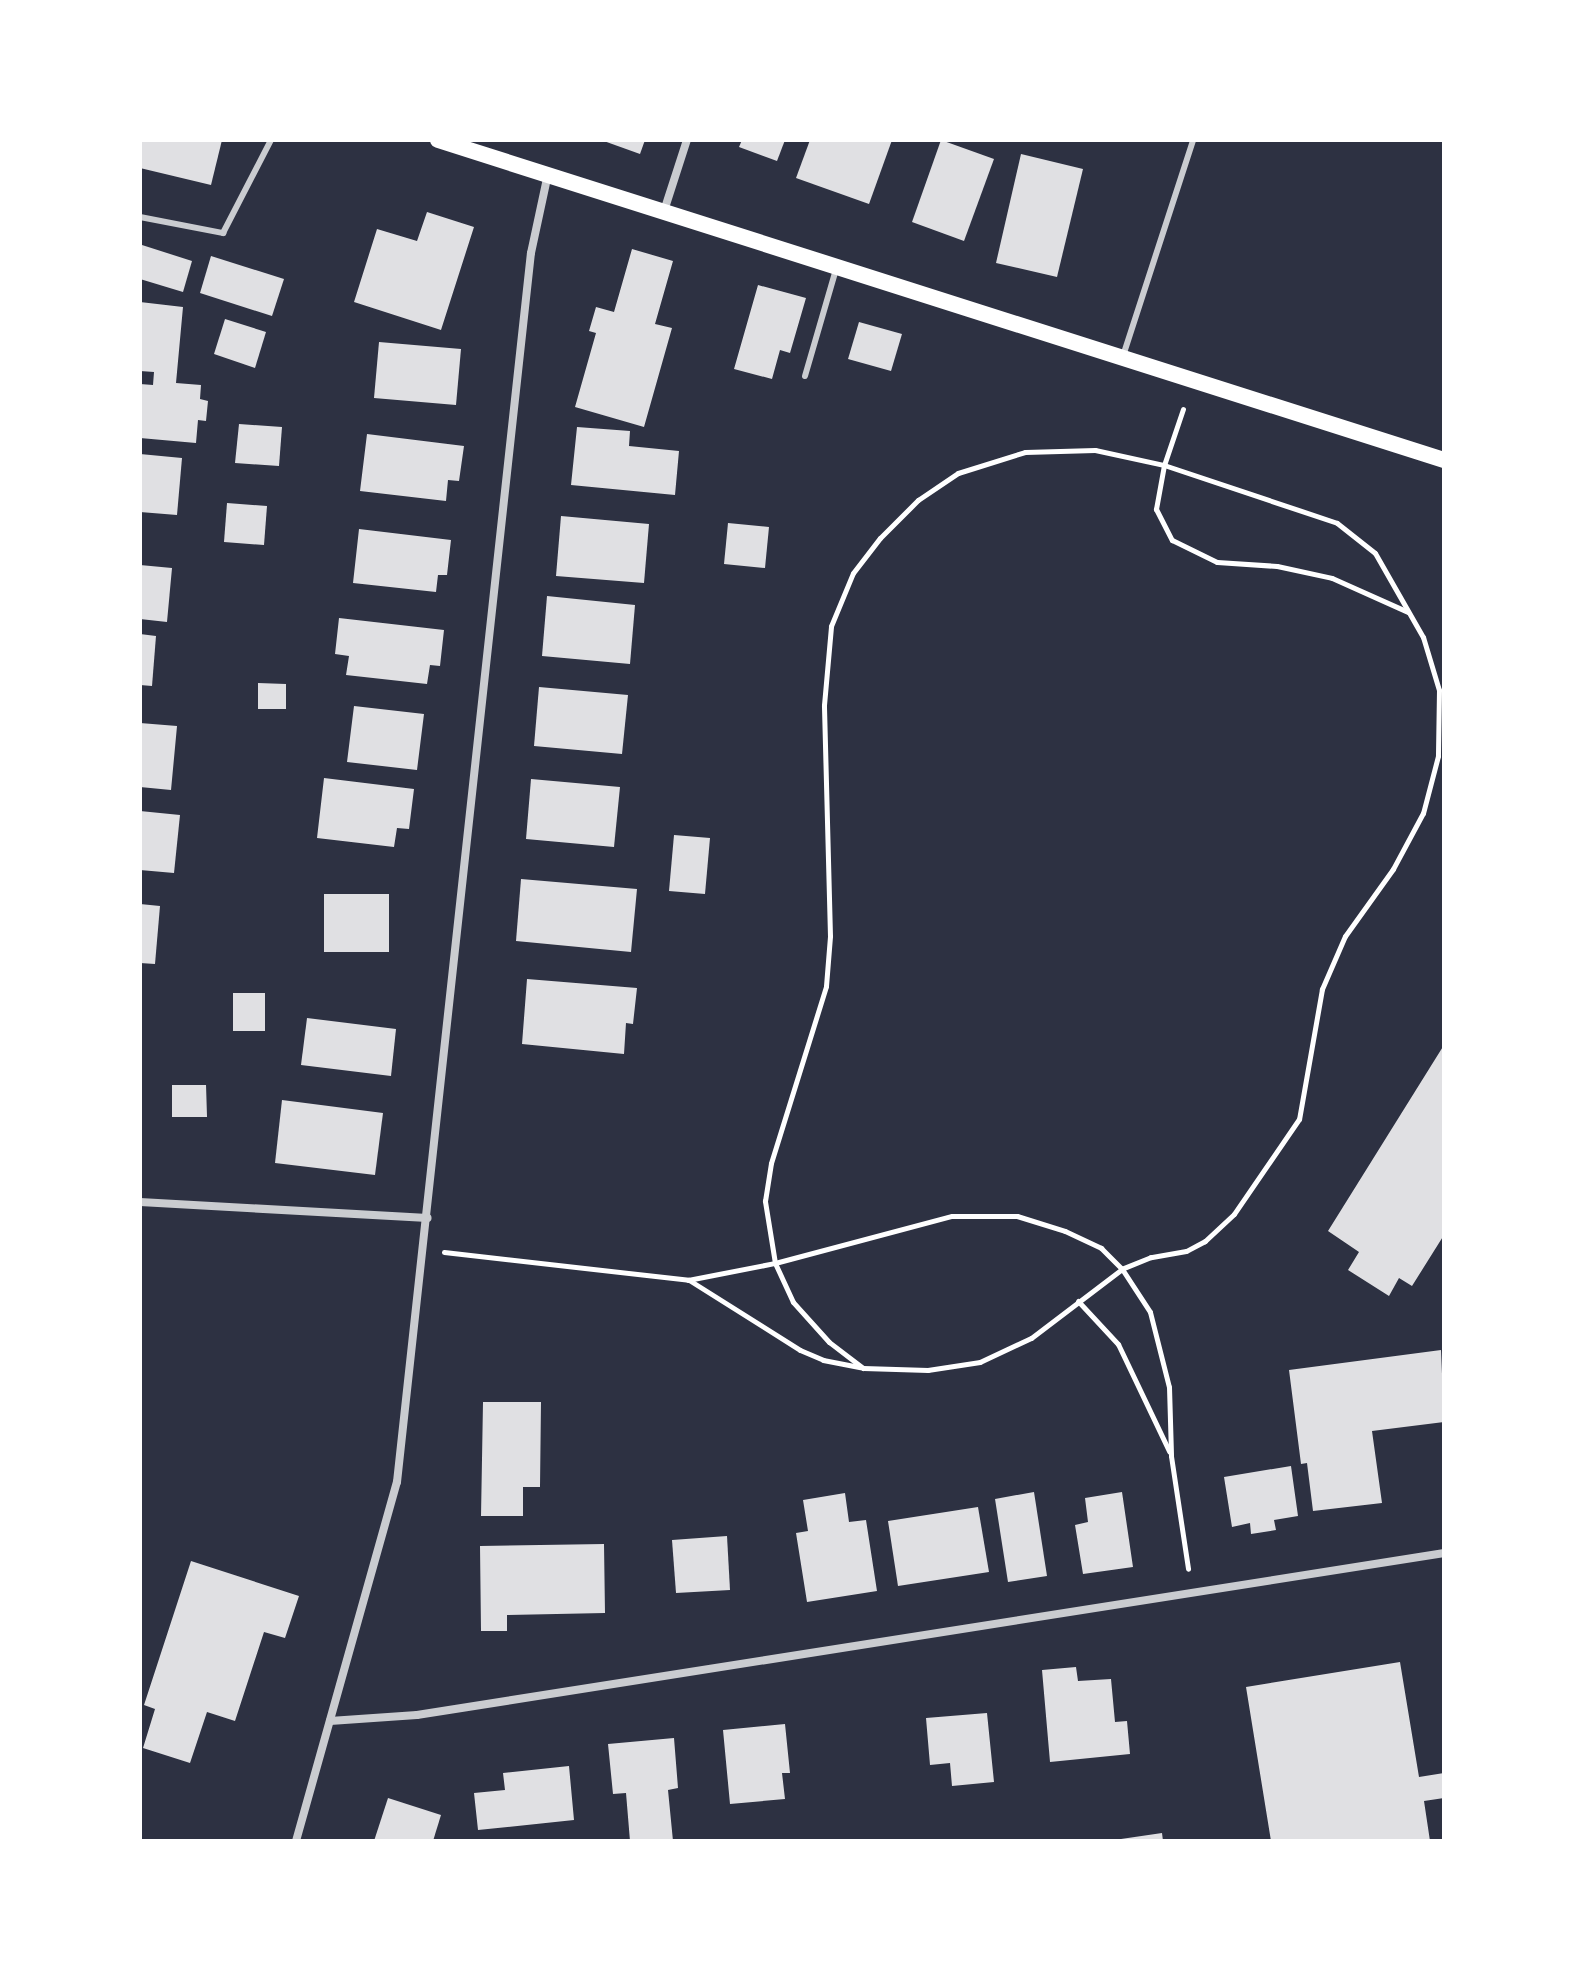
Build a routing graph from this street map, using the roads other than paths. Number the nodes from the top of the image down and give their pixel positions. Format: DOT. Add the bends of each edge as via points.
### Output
graph roads {
  1 [pos="271,140"];
  2 [pos="438,140"];
  3 [pos="687,140"];
  4 [pos="1193,140"];
  5 [pos="548,174"];
  6 [pos="664,211"];
  7 [pos="140,217"];
  8 [pos="837,266"];
  9 [pos="1123,356"];
  10 [pos="805,376"];
  11 [pos="1444,460"];
  12 [pos="140,1202"];
  13 [pos="428,1218"];
  14 [pos="1444,1553"];
  15 [pos="330,1721"];
  16 [pos="296,1841"];
  1 -- 7 [label="lane" via="223,233"];
  2 -- 5 [label="main road"];
  3 -- 6 [label="street"];
  4 -- 9 [label="lane"];
  5 -- 6 [label="main road"];
  5 -- 13 [label="street" via="531,253"];
  6 -- 8 [label="main road"];
  8 -- 9 [label="main road"];
  8 -- 10 [label="lane"];
  9 -- 11 [label="main road"];
  12 -- 13 [label="street"];
  13 -- 15 [label="street" via="397,1482"];
  14 -- 15 [label="street" via="417,1715"];
  15 -- 16 [label="street"];
}
